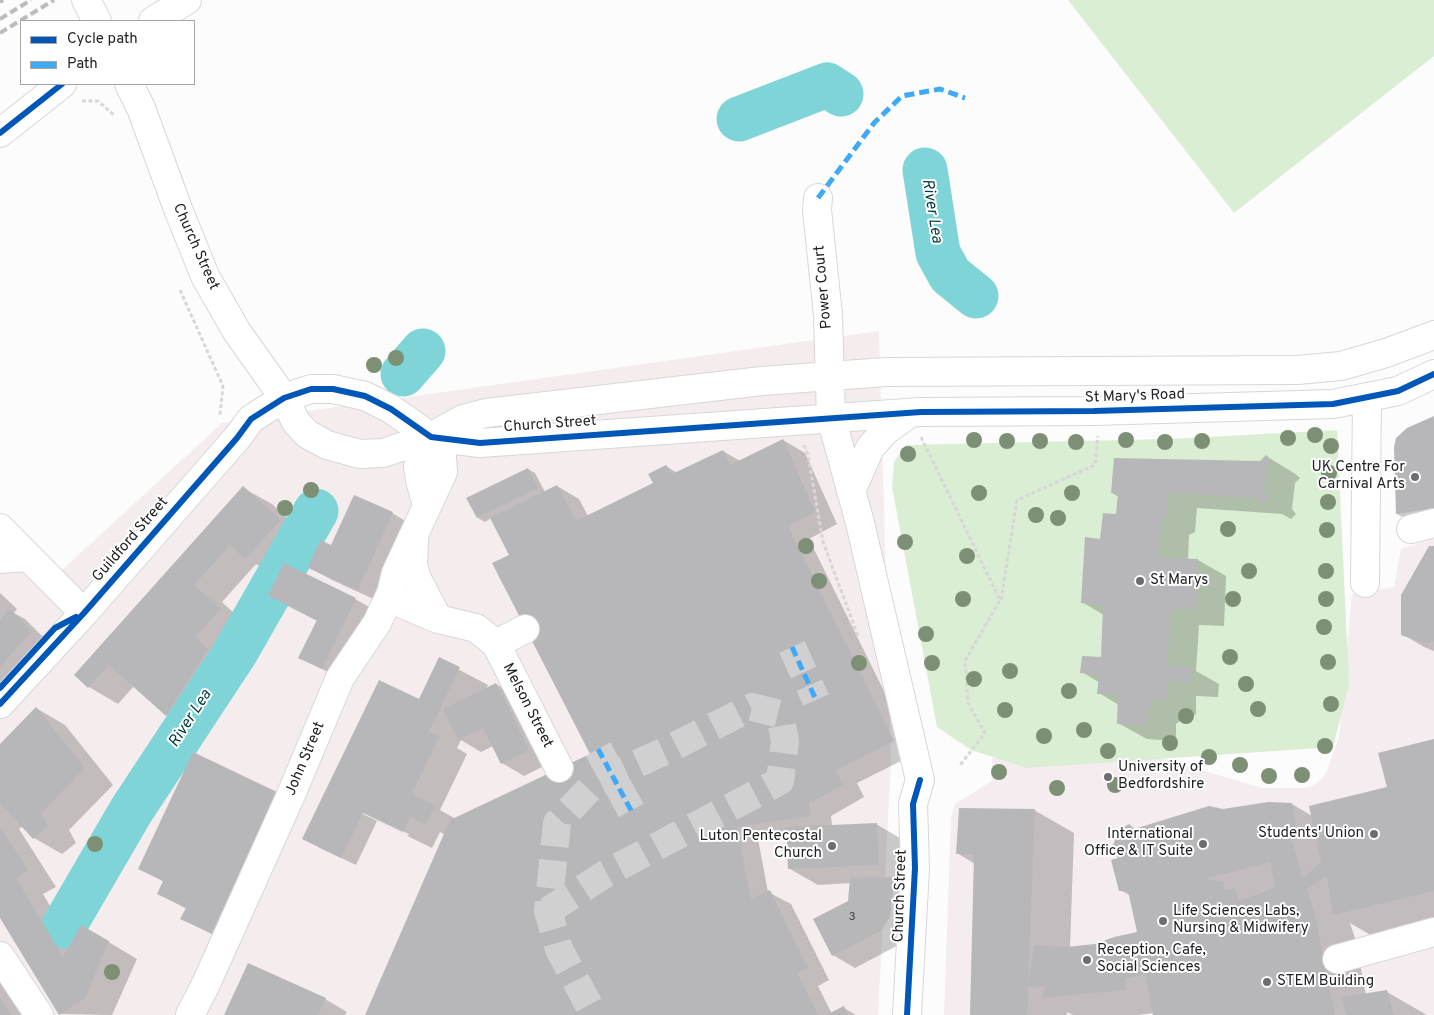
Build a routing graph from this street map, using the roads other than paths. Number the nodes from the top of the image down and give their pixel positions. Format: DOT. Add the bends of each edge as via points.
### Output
graph roads {
  1 [pos="86,0"];
  2 [pos="187,0"];
  3 [pos="96,20"];
  4 [pos="155,20"];
  5 [pos="129,85"];
  6 [pos="70,92"];
  7 [pos="0,133"];
  8 [pos="818,198"];
  9 [pos="1434,335"];
  10 [pos="1434,374"];
  11 [pos="830,376"];
  12 [pos="1367,397"];
  13 [pos="284,398"];
  14 [pos="831,418"];
  15 [pos="915,424"];
  16 [pos="431,437"];
  17 [pos="851,491"];
  18 [pos="0,528"];
  19 [pos="414,537"];
  20 [pos="28,557"];
  21 [pos="0,559"];
  22 [pos="1365,583"];
  23 [pos="391,592"];
  24 [pos="84,613"];
  25 [pos="438,619"];
  26 [pos="525,629"];
  27 [pos="496,644"];
  28 [pos="0,704"];
  29 [pos="559,768"];
  30 [pos="1434,932"];
  31 [pos="0,956"];
  32 [pos="1337,959"];
  33 [pos="39,1015"];
  34 [pos="190,1015"];
  35 [pos="907,1015"];
  1 -- 3 [label="street"];
  2 -- 4 [label="street"];
  5 -- 13 [label="street, Church Street" via="205,276 237,332"];
  6 -- 7 [label="street"];
  8 -- 11 [label="street, Power Court"];
  9 -- 11 [label="street, St Mary's Road" via="1341,366 1297,370 886,372"];
  10 -- 12 [label="street, St Mary's Road" via="1398,391"];
  11 -- 14 [label="street, Church Street"];
  11 -- 16 [label="street, Church Street" via="486,412 463,419"];
  12 -- 15 [label="street, St Mary's Road" via="1333,404 1094,411"];
  12 -- 22 [label="street"];
  13 -- 16 [label="street, Church Street" via="311,389 334,389 365,396 391,409"];
  13 -- 16 [label="street, Church Street" via="296,422 307,434 326,445 360,454 382,453"];
  13 -- 24 [label="street, Guildford Street" via="251,419"];
  14 -- 15 [label="street, St Mary's Road"];
  14 -- 16 [label="street, Church Street" via="480,443"];
  14 -- 17 [label="street, Church Street"];
  15 -- 17 [label="street" via="884,432 870,448"];
  16 -- 19 [label="street, John Street" via="418,466 427,506"];
  17 -- 35 [label="street, Church Street" via="920,780 913,804 915,868"];
  18 -- 20 [label="street"];
  19 -- 23 [label="street, John Street" via="396,573"];
  19 -- 25 [label="street" via="415,572"];
  20 -- 21 [label="street"];
  20 -- 24 [label="street"];
  23 -- 25 [label="street, Melson Street" via="398,602"];
  23 -- 34 [label="street, John Street" via="377,623 340,678 282,815"];
  24 -- 28 [label="street, Guildford Street"];
  25 -- 27 [label="street, Melson Street" via="476,628"];
  26 -- 27 [label="street"];
  27 -- 29 [label="street, Melson Street"];
  30 -- 32 [label="street"];
  31 -- 33 [label="street"];
}
